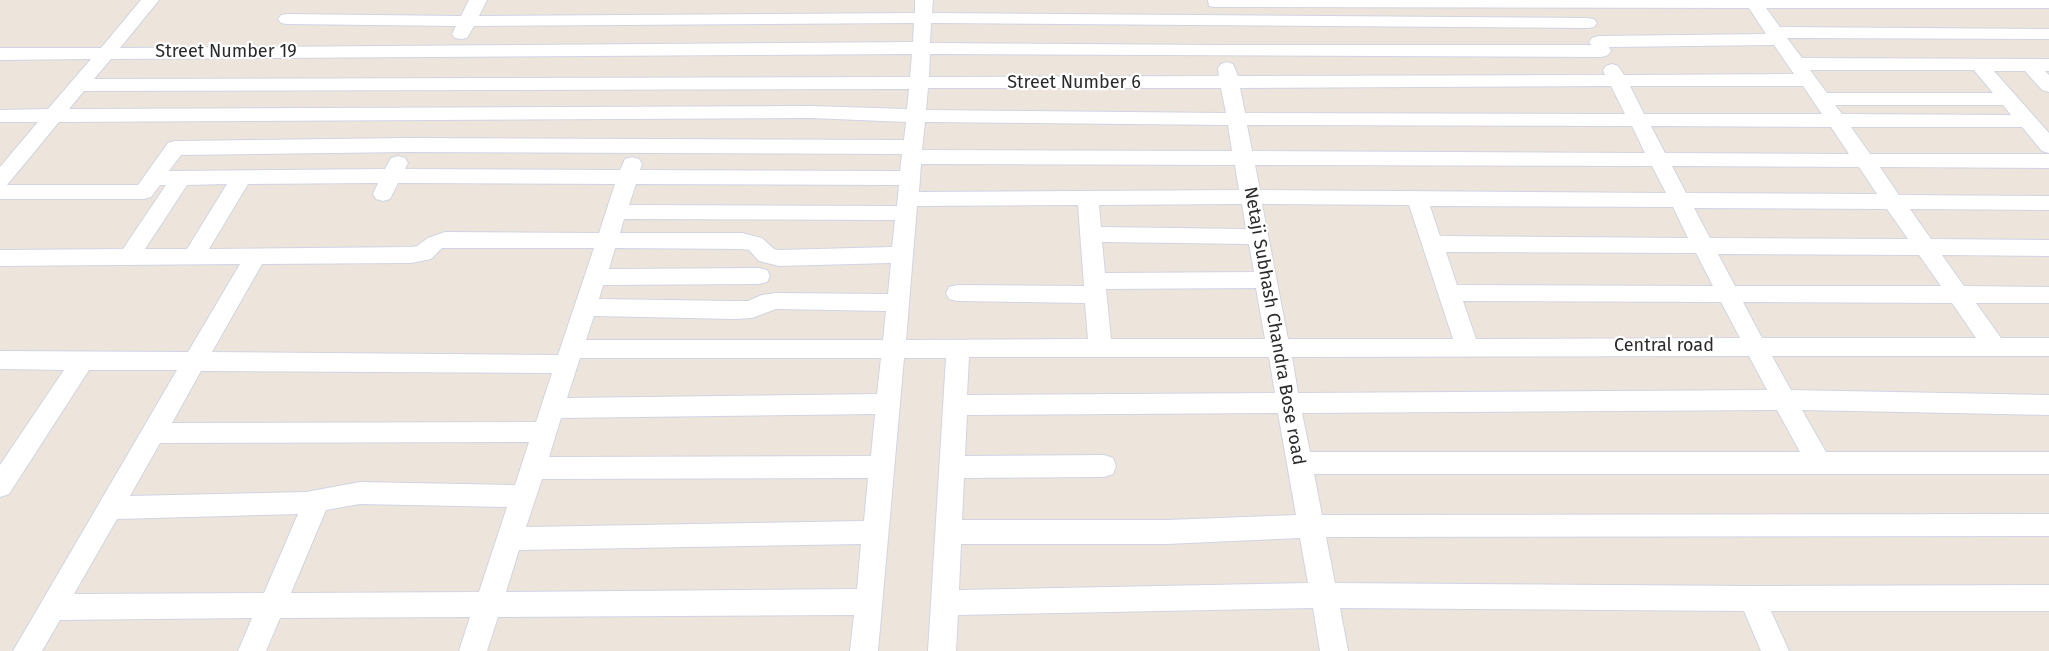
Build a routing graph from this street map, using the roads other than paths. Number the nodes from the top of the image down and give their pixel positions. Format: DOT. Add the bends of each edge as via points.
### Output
graph roads {
  1 [pos="150,0"];
  2 [pos="478,0"];
  3 [pos="1753,1"];
  4 [pos="1532,2"];
  5 [pos="2024,2"];
  6 [pos="1578,3"];
  7 [pos="2049,3"];
  8 [pos="1216,8"];
  9 [pos="923,9"];
  10 [pos="681,10"];
  11 [pos="287,19"];
  12 [pos="467,21"];
  13 [pos="1588,23"];
  14 [pos="2049,28"];
  15 [pos="2049,34"];
  16 [pos="1777,35"];
  17 [pos="1600,46"];
  18 [pos="920,48"];
  19 [pos="668,50"];
  20 [pos="107,51"];
  21 [pos="1224,51"];
  22 [pos="453,52"];
  23 [pos="0,54"];
  24 [pos="1978,64"];
  25 [pos="2040,65"];
  26 [pos="1802,72"];
  27 [pos="1618,81"];
  28 [pos="919,83"];
  29 [pos="1230,83"];
  30 [pos="657,84"];
  31 [pos="437,85"];
  32 [pos="79,86"];
  33 [pos="2049,86"];
  34 [pos="1821,99"];
  35 [pos="2008,99"];
  36 [pos="423,113"];
  37 [pos="648,113"];
  38 [pos="0,116"];
  39 [pos="53,116"];
  40 [pos="915,116"];
  41 [pos="1237,119"];
  42 [pos="2027,121"];
  43 [pos="1639,122"];
  44 [pos="1837,122"];
  45 [pos="407,144"];
  46 [pos="2049,146"];
  47 [pos="638,147"];
  48 [pos="1244,158"];
  49 [pos="1658,158"];
  50 [pos="1864,160"];
  51 [pos="2049,160"];
  52 [pos="910,161"];
  53 [pos="392,176"];
  54 [pos="629,176"];
  55 [pos="182,177"];
  56 [pos="242,177"];
  57 [pos="153,178"];
  58 [pos="0,180"];
  59 [pos="0,192"];
  60 [pos="383,194"];
  61 [pos="1251,196"];
  62 [pos="1088,198"];
  63 [pos="1417,198"];
  64 [pos="1680,201"];
  65 [pos="1892,201"];
  66 [pos="2049,203"];
  67 [pos="907,206"];
  68 [pos="617,212"];
  69 [pos="1090,234"];
  70 [pos="1258,237"];
  71 [pos="608,240"];
  72 [pos="1432,244"];
  73 [pos="1702,244"];
  74 [pos="1925,248"];
  75 [pos="2049,248"];
  76 [pos="902,255"];
  77 [pos="193,257"];
  78 [pos="255,257"];
  79 [pos="0,258"];
  80 [pos="128,258"];
  81 [pos="759,276"];
  82 [pos="596,278"];
  83 [pos="1267,280"];
  84 [pos="1096,288"];
  85 [pos="957,293"];
  86 [pos="1448,293"];
  87 [pos="1728,294"];
  88 [pos="1958,295"];
  89 [pos="2049,295"];
  90 [pos="897,303"];
  91 [pos="587,307"];
  92 [pos="1467,346"];
  93 [pos="1755,346"];
  94 [pos="1278,347"];
  95 [pos="1995,347"];
  96 [pos="2049,347"];
  97 [pos="1100,348"];
  98 [pos="893,350"];
  99 [pos="958,350"];
  100 [pos="570,357"];
  101 [pos="84,359"];
  102 [pos="0,360"];
  103 [pos="194,362"];
  104 [pos="1784,400"];
  105 [pos="1288,402"];
  106 [pos="888,404"];
  107 [pos="955,405"];
  108 [pos="554,408"];
  109 [pos="2046,410"];
  110 [pos="546,432"];
  111 [pos="153,433"];
  112 [pos="1818,462"];
  113 [pos="1299,463"];
  114 [pos="2049,463"];
  115 [pos="1104,466"];
  116 [pos="882,467"];
  117 [pos="951,467"];
  118 [pos="534,468"];
  119 [pos="0,486"];
  120 [pos="524,496"];
  121 [pos="317,501"];
  122 [pos="110,508"];
  123 [pos="2049,525"];
  124 [pos="1311,526"];
  125 [pos="876,532"];
  126 [pos="947,532"];
  127 [pos="510,539"];
  128 [pos="1323,595"];
  129 [pos="2049,598"];
  130 [pos="1752,599"];
  131 [pos="869,602"];
  132 [pos="945,603"];
  133 [pos="489,604"];
  134 [pos="274,605"];
  135 [pos="52,607"];
  136 [pos="27,651"];
  137 [pos="252,651"];
  138 [pos="473,651"];
  139 [pos="864,651"];
  140 [pos="942,651"];
  141 [pos="1334,651"];
  142 [pos="1775,651"];
  1 -- 20 [label="street"];
  2 -- 12 [label="street"];
  3 -- 5 [label="street"];
  3 -- 6 [label="street"];
  3 -- 16 [label="street"];
  4 -- 6 [label="street"];
  4 -- 8 [label="street"];
  5 -- 7 [label="street"];
  5 -- 14 [label="street"];
  6 -- 13 [label="street"];
  8 -- 9 [label="street"];
  8 -- 13 [label="street"];
  8 -- 21 [label="street, Netaji Subhash Chandra Bose road"];
  9 -- 10 [label="street"];
  9 -- 18 [label="street"];
  10 -- 12 [label="street"];
  10 -- 19 [label="street"];
  11 -- 12 [label="street"];
  12 -- 22 [label="street"];
  13 -- 17 [label="street"];
  15 -- 16 [label="street, Street Number 19"];
  16 -- 17 [label="street, Street Number 19"];
  16 -- 26 [label="street"];
  17 -- 21 [label="street, Street Number 19"];
  17 -- 27 [label="street"];
  18 -- 19 [label="street, Street Number 19"];
  18 -- 21 [label="street, Street Number 19"];
  18 -- 28 [label="street"];
  19 -- 22 [label="street, Street Number 19"];
  19 -- 30 [label="street"];
  20 -- 22 [label="street, Street Number 19"];
  20 -- 23 [label="street, Street Number 19"];
  20 -- 32 [label="street"];
  21 -- 29 [label="street, Netaji Subhash Chandra Bose road"];
  22 -- 31 [label="street"];
  24 -- 25 [label="street, Street Number 6"];
  24 -- 26 [label="street, Street Number 6"];
  24 -- 35 [label="street"];
  25 -- 33 [label="street"];
  26 -- 27 [label="street, Street Number 6"];
  26 -- 34 [label="street"];
  27 -- 29 [label="street, Street Number 6"];
  27 -- 43 [label="street"];
  28 -- 29 [label="street, Street Number 6"];
  28 -- 30 [label="street, Street Number 6"];
  28 -- 40 [label="street"];
  29 -- 41 [label="street, Netaji Subhash Chandra Bose road"];
  30 -- 31 [label="street, Street Number 6"];
  30 -- 37 [label="street"];
  31 -- 32 [label="street, Street Number 6"];
  31 -- 36 [label="street"];
  32 -- 39 [label="street"];
  34 -- 35 [label="street"];
  34 -- 44 [label="street"];
  35 -- 42 [label="street"];
  36 -- 37 [label="street"];
  36 -- 39 [label="street"];
  36 -- 45 [label="street"];
  37 -- 40 [label="street"];
  37 -- 47 [label="street"];
  38 -- 39 [label="street"];
  39 -- 58 [label="street"];
  40 -- 41 [label="street"];
  40 -- 52 [label="street"];
  41 -- 43 [label="street"];
  41 -- 48 [label="street, Netaji Subhash Chandra Bose road"];
  42 -- 44 [label="street"];
  42 -- 46 [label="street"];
  43 -- 44 [label="street"];
  43 -- 49 [label="street"];
  44 -- 50 [label="street"];
  45 -- 47 [label="street"];
  45 -- 53 [label="street"];
  45 -- 57 [label="street" via="175,148"];
  47 -- 52 [label="street"];
  47 -- 54 [label="street"];
  48 -- 49 [label="street"];
  48 -- 52 [label="street"];
  48 -- 61 [label="street, Netaji Subhash Chandra Bose road"];
  49 -- 50 [label="street"];
  49 -- 64 [label="street"];
  50 -- 51 [label="street"];
  50 -- 65 [label="street"];
  52 -- 54 [label="street"];
  52 -- 67 [label="street"];
  53 -- 54 [label="street"];
  53 -- 56 [label="street"];
  53 -- 60 [label="street"];
  54 -- 68 [label="street"];
  55 -- 56 [label="street"];
  55 -- 57 [label="street"];
  55 -- 80 [label="street"];
  56 -- 77 [label="street"];
  57 -- 59 [label="street" via="144,192"];
  61 -- 62 [label="street"];
  61 -- 63 [label="street"];
  61 -- 70 [label="street, Netaji Subhash Chandra Bose road"];
  62 -- 67 [label="street"];
  62 -- 69 [label="street"];
  63 -- 64 [label="street"];
  63 -- 72 [label="street"];
  64 -- 65 [label="street"];
  64 -- 73 [label="street"];
  65 -- 66 [label="street"];
  65 -- 74 [label="street"];
  67 -- 68 [label="street"];
  67 -- 76 [label="street"];
  68 -- 71 [label="street"];
  69 -- 70 [label="street"];
  69 -- 84 [label="street"];
  70 -- 83 [label="street, Netaji Subhash Chandra Bose road"];
  71 -- 76 [label="street" via="742,241 755,243 767,255 779,258"];
  71 -- 78 [label="street" via="445,240 423,253 411,255"];
  71 -- 82 [label="street"];
  72 -- 73 [label="street"];
  72 -- 86 [label="street"];
  73 -- 74 [label="street"];
  73 -- 87 [label="street"];
  74 -- 75 [label="street"];
  74 -- 88 [label="street"];
  76 -- 90 [label="street"];
  77 -- 78 [label="street"];
  77 -- 80 [label="street"];
  78 -- 103 [label="street"];
  79 -- 80 [label="street"];
  81 -- 82 [label="street"];
  82 -- 91 [label="street"];
  83 -- 84 [label="street"];
  83 -- 94 [label="street, Netaji Subhash Chandra Bose road"];
  84 -- 85 [label="street"];
  84 -- 97 [label="street"];
  86 -- 87 [label="street"];
  86 -- 92 [label="street"];
  87 -- 88 [label="street"];
  87 -- 93 [label="street"];
  88 -- 89 [label="street"];
  88 -- 95 [label="street"];
  90 -- 91 [label="street" via="776,301 735,310"];
  90 -- 98 [label="street"];
  91 -- 100 [label="street"];
  92 -- 93 [label="street, Central road"];
  92 -- 94 [label="street, Central road"];
  93 -- 95 [label="street, Central road"];
  93 -- 104 [label="street"];
  94 -- 97 [label="street, Central road"];
  94 -- 105 [label="street, Netaji Subhash Chandra Bose road"];
  95 -- 96 [label="street, Central road"];
  97 -- 99 [label="street, Central road"];
  98 -- 99 [label="street, Central road"];
  98 -- 100 [label="street, Central road"];
  98 -- 106 [label="street"];
  99 -- 107 [label="street"];
  100 -- 103 [label="street, Central road"];
  100 -- 108 [label="street"];
  101 -- 102 [label="street, Central road"];
  101 -- 103 [label="street, Central road"];
  101 -- 119 [label="street"];
  103 -- 111 [label="street"];
  104 -- 105 [label="street"];
  104 -- 109 [label="street"];
  104 -- 112 [label="street"];
  105 -- 107 [label="street"];
  105 -- 113 [label="street, Netaji Subhash Chandra Bose road"];
  106 -- 108 [label="street"];
  106 -- 116 [label="street"];
  107 -- 117 [label="street"];
  108 -- 110 [label="street"];
  110 -- 111 [label="street"];
  110 -- 118 [label="street"];
  111 -- 122 [label="street"];
  112 -- 113 [label="street"];
  112 -- 114 [label="street"];
  113 -- 124 [label="street, Netaji Subhash Chandra Bose road"];
  115 -- 117 [label="street"];
  116 -- 118 [label="street"];
  116 -- 125 [label="street"];
  117 -- 126 [label="street"];
  118 -- 120 [label="street"];
  120 -- 121 [label="street" via="360,493"];
  120 -- 127 [label="street"];
  121 -- 122 [label="street"];
  121 -- 134 [label="street"];
  122 -- 135 [label="street"];
  123 -- 124 [label="street"];
  124 -- 126 [label="street" via="1167,532"];
  124 -- 128 [label="street, Netaji Subhash Chandra Bose road"];
  125 -- 127 [label="street"];
  125 -- 131 [label="street"];
  126 -- 132 [label="street"];
  127 -- 133 [label="street"];
  128 -- 130 [label="street"];
  128 -- 132 [label="street"];
  128 -- 141 [label="street, Netaji Subhash Chandra Bose road"];
  129 -- 130 [label="street"];
  130 -- 142 [label="street"];
  131 -- 133 [label="street"];
  131 -- 139 [label="street"];
  132 -- 140 [label="street"];
  133 -- 134 [label="street"];
  133 -- 138 [label="street"];
  134 -- 135 [label="street"];
  134 -- 137 [label="street"];
  135 -- 136 [label="street"];
}
